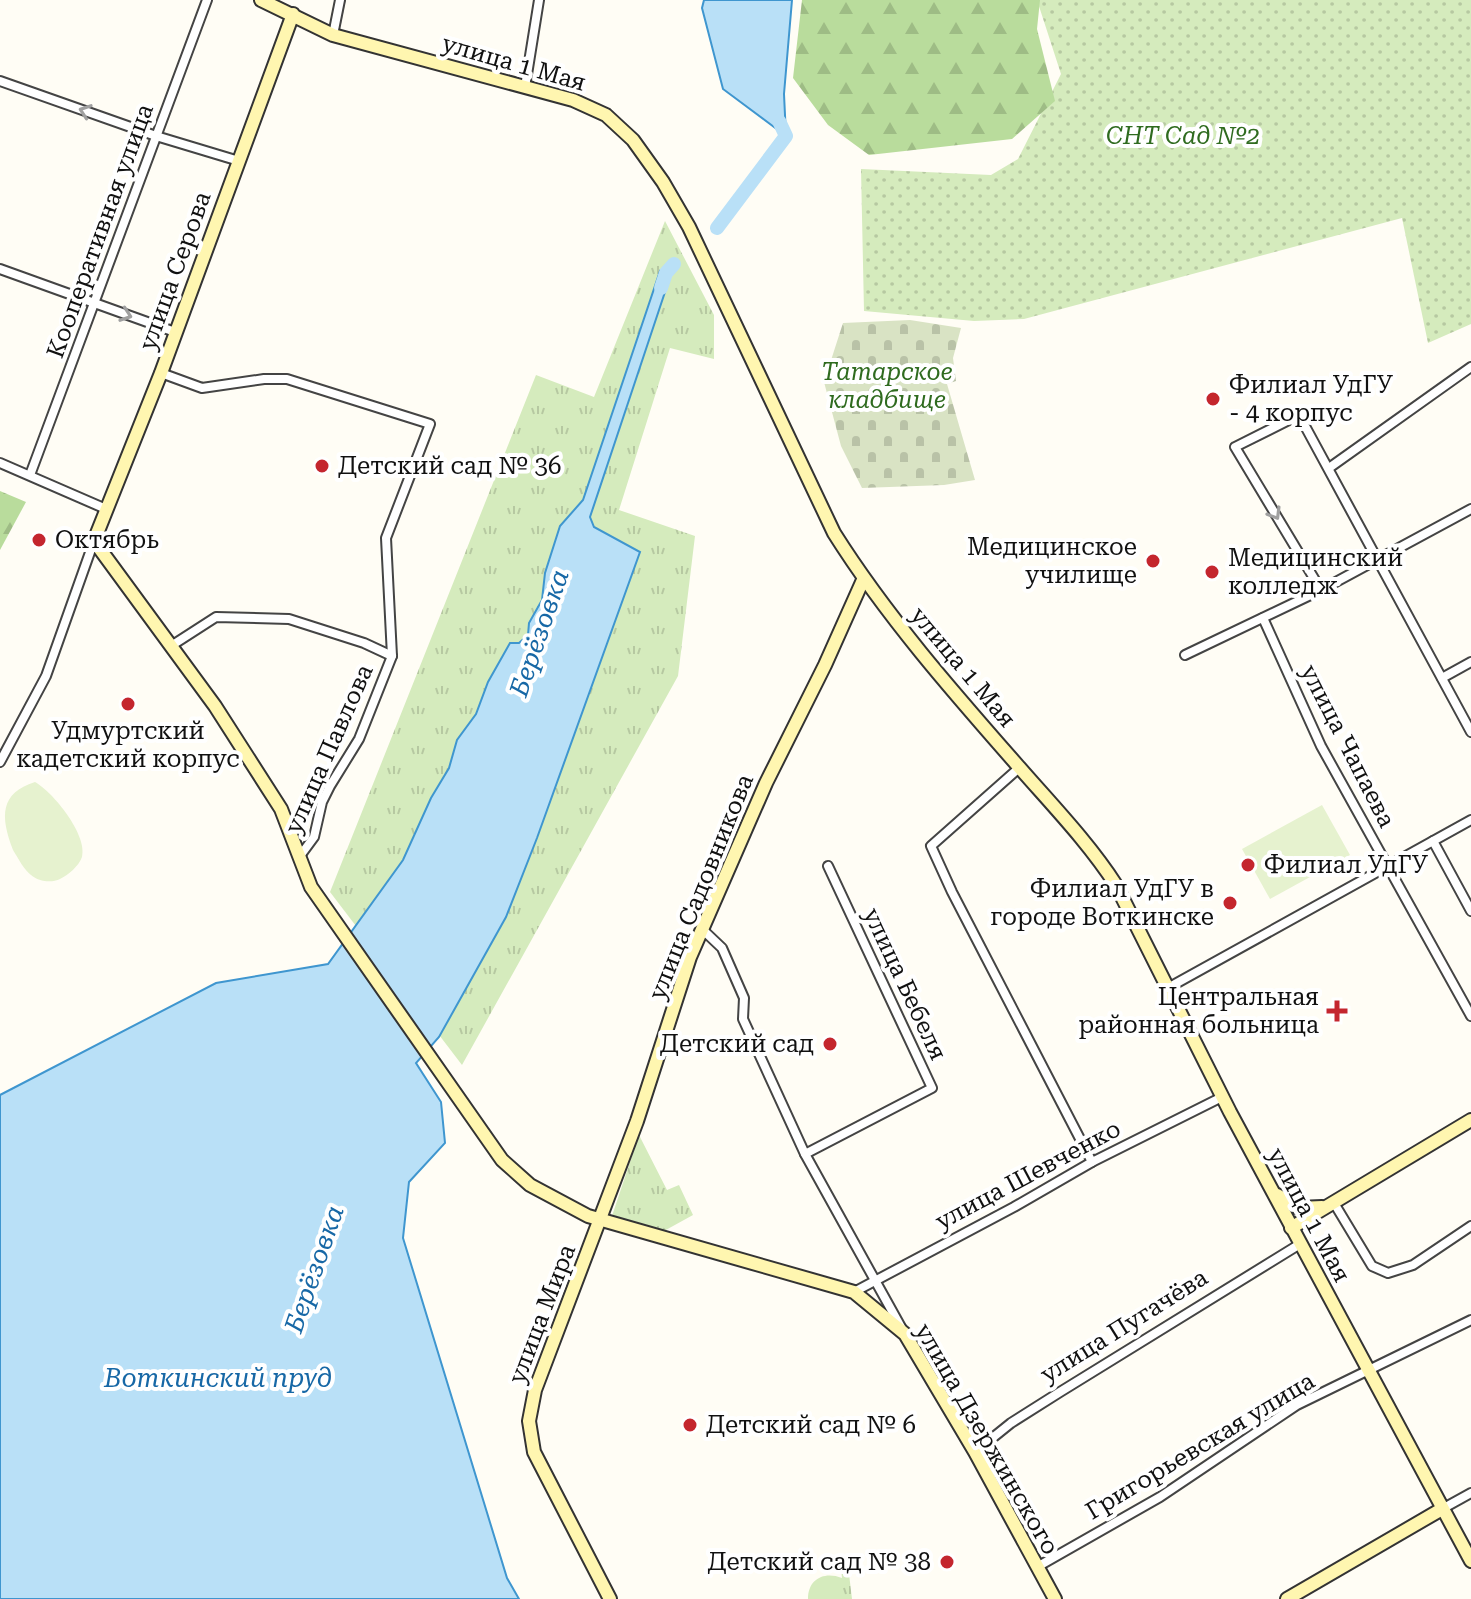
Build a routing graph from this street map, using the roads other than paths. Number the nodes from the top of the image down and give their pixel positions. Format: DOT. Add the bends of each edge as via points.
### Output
graph roads {
  1 [pos="207,0"];
  2 [pos="261,0"];
  3 [pos="340,0"];
  4 [pos="539,0"];
  5 [pos="293,14"];
  6 [pos="333,35"];
  7 [pos="0,81"];
  8 [pos="525,87"];
  9 [pos="156,136"];
  10 [pos="239,161"];
  11 [pos="0,269"];
  12 [pos="94,304"];
  13 [pos="175,332"];
  14 [pos="1471,367"];
  15 [pos="161,373"];
  16 [pos="0,463"];
  17 [pos="1329,468"];
  18 [pos="30,475"];
  19 [pos="106,509"];
  20 [pos="1471,509"];
  21 [pos="94,541"];
  22 [pos="1379,560"];
  23 [pos="863,580"];
  24 [pos="1321,590"];
  25 [pos="1263,618"];
  26 [pos="171,646"];
  27 [pos="1185,655"];
  28 [pos="392,656"];
  29 [pos="1471,662"];
  30 [pos="1442,678"];
  31 [pos="1471,732"];
  32 [pos="0,762"];
  33 [pos="1019,768"];
  34 [pos="1471,820"];
  35 [pos="1433,841"];
  36 [pos="300,856"];
  37 [pos="828,866"];
  38 [pos="1389,867"];
  39 [pos="1471,911"];
  40 [pos="702,929"];
  41 [pos="1166,989"];
  42 [pos="1471,1016"];
  43 [pos="1222,1097"];
  44 [pos="1471,1120"];
  45 [pos="805,1154"];
  46 [pos="1092,1162"];
  47 [pos="1272,1192"];
  48 [pos="1332,1204"];
  49 [pos="601,1220"];
  50 [pos="1471,1226"];
  51 [pos="1291,1228"];
  52 [pos="1300,1244"];
  53 [pos="875,1281"];
  54 [pos="854,1292"];
  55 [pos="1471,1320"];
  56 [pos="905,1334"];
  57 [pos="1368,1371"];
  58 [pos="975,1452"];
  59 [pos="1471,1493"];
  60 [pos="1442,1509"];
  61 [pos="1471,1561"];
  62 [pos="1037,1567"];
  63 [pos="610,1599"];
  64 [pos="1055,1599"];
  65 [pos="1287,1599"];
  1 -- 9 [label="street, Кооперативная улица"];
  2 -- 5 [label="main road, улица 1 Мая"];
  3 -- 6 [label="street"];
  4 -- 8 [label="street"];
  5 -- 6 [label="main road, улица 1 Мая"];
  5 -- 10 [label="main road, улица Серова"];
  6 -- 8 [label="main road, улица 1 Мая"];
  9 -- 7 [label="street, one-way"];
  8 -- 23 [label="main road, улица 1 Мая" via="606,115 650,161 689,227 830,525"];
  9 -- 10 [label="street"];
  9 -- 12 [label="street, Кооперативная улица"];
  10 -- 13 [label="main road, улица Серова"];
  11 -- 12 [label="street"];
  12 -- 13 [label="street, one-way"];
  12 -- 18 [label="street, Кооперативная улица"];
  13 -- 15 [label="main road, улица Серова"];
  14 -- 17 [label="street"];
  15 -- 19 [label="main road, улица Серова"];
  15 -- 28 [label="street, улица Павлова" via="202,388 287,379 430,424 386,538"];
  16 -- 18 [label="street"];
  17 -- 22 [label="street"];
  17 -- 24 [label="street, one-way" via="1299,415 1235,447"];
  18 -- 19 [label="street"];
  19 -- 21 [label="main road, улица Серова"];
  20 -- 22 [label="street"];
  21 -- 26 [label="main road"];
  21 -- 32 [label="street, улица Серова" via="46,676"];
  22 -- 24 [label="street"];
  22 -- 30 [label="street"];
  23 -- 33 [label="main road, улица 1 Мая"];
  23 -- 40 [label="main road, улица Садовникова"];
  24 -- 25 [label="street"];
  25 -- 27 [label="street"];
  25 -- 38 [label="street, улица Чапаева" via="1321,746"];
  26 -- 28 [label="street, улица Павлова" via="216,617 289,619"];
  26 -- 36 [label="main road" via="281,809"];
  28 -- 36 [label="street, улица Павлова" via="359,739 322,802 314,837"];
  29 -- 30 [label="street"];
  30 -- 31 [label="street"];
  33 -- 41 [label="main road, улица 1 Мая" via="1097,856"];
  33 -- 46 [label="street" via="931,846"];
  34 -- 35 [label="street"];
  35 -- 38 [label="street"];
  35 -- 39 [label="street"];
  36 -- 49 [label="main road, улица Дзержинского" via="311,887 502,1160 530,1185"];
  37 -- 45 [label="street, улица Бебеля" via="932,1088"];
  38 -- 41 [label="street"];
  38 -- 42 [label="street, улица Чапаева"];
  40 -- 45 [label="street" via="722,948 744,998 743,1019"];
  40 -- 49 [label="main road, улица Садовникова"];
  41 -- 43 [label="main road, улица 1 Мая"];
  43 -- 46 [label="street, улица Шевченко"];
  43 -- 47 [label="main road, улица 1 Мая"];
  44 -- 48 [label="main road"];
  45 -- 53 [label="street"];
  46 -- 53 [label="street, улица Шевченко"];
  47 -- 48 [label="main road" via="1299,1208"];
  47 -- 51 [label="main road, улица 1 Мая"];
  48 -- 50 [label="street" via="1372,1266 1388,1273 1413,1265"];
  48 -- 51 [label="main road"];
  49 -- 54 [label="main road, улица Дзержинского"];
  49 -- 63 [label="main road, улица Мира" via="535,1390 529,1421 534,1452"];
  51 -- 52 [label="main road, улица 1 Мая"];
  52 -- 57 [label="main road, улица 1 Мая"];
  52 -- 58 [label="street, улица Пугачёва" via="1011,1423"];
  53 -- 54 [label="street, улица Шевченко"];
  53 -- 56 [label="street"];
  54 -- 56 [label="main road, улица Дзержинского"];
  55 -- 57 [label="street, Григорьевская улица"];
  56 -- 58 [label="main road, улица Дзержинского"];
  57 -- 60 [label="main road, улица 1 Мая"];
  57 -- 62 [label="street, Григорьевская улица" via="1297,1405 1160,1497"];
  58 -- 62 [label="main road, улица Дзержинского"];
  59 -- 60 [label="street"];
  60 -- 61 [label="main road, улица 1 Мая"];
  60 -- 65 [label="main road"];
  62 -- 64 [label="main road, улица Дзержинского"];
}
